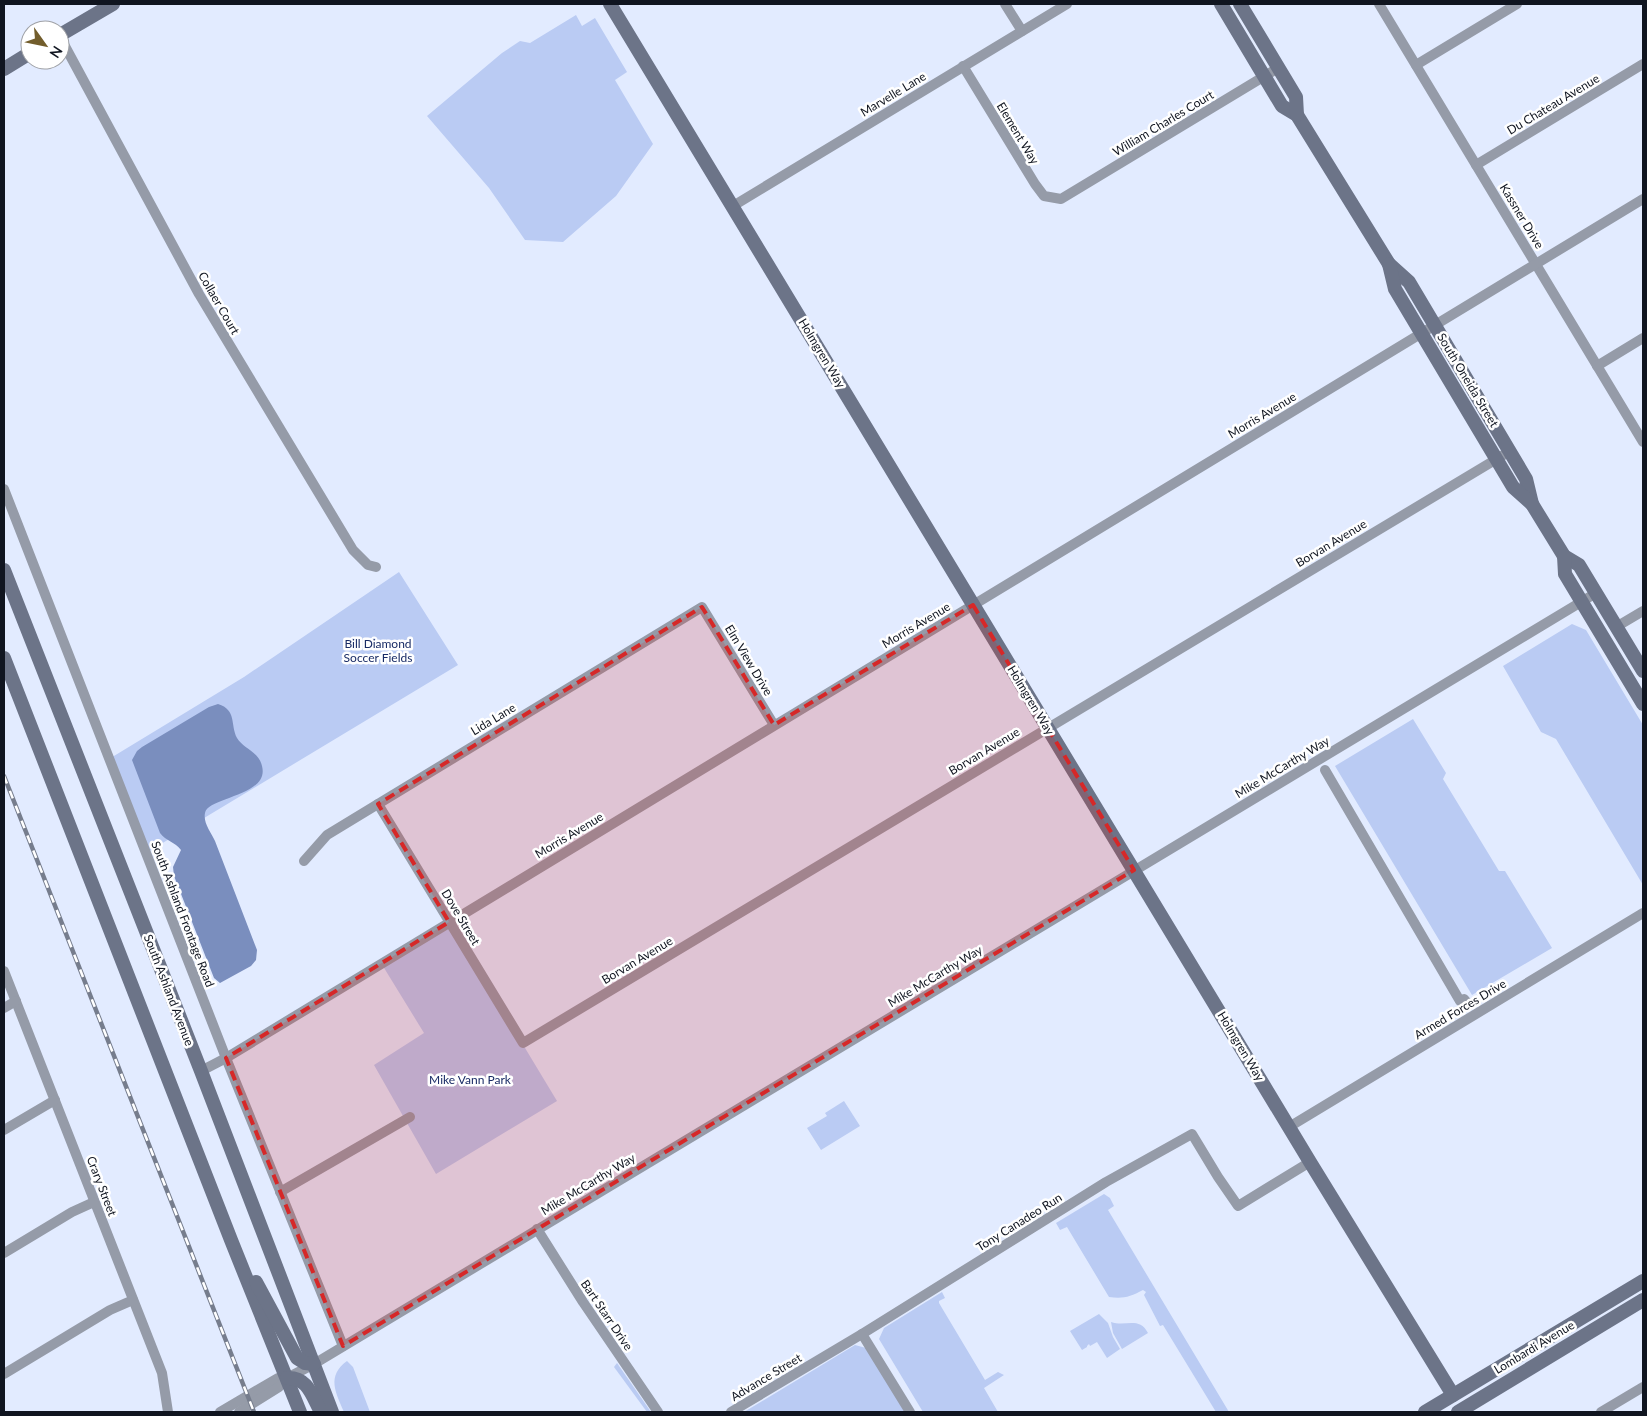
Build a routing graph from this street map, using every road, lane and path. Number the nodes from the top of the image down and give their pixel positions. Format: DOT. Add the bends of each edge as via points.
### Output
graph roads {
  1 [pos="113,4"];
  2 [pos="610,4"];
  3 [pos="1005,4"];
  4 [pos="1067,4"];
  5 [pos="1221,4"];
  6 [pos="1240,4"];
  7 [pos="1378,4"];
  8 [pos="1517,4"];
  9 [pos="70,30"];
  10 [pos="1022,31"];
  11 [pos="70,55"];
  12 [pos="20,59"];
  13 [pos="1643,64"];
  14 [pos="1416,65"];
  15 [pos="963,66"];
  16 [pos="1278,68"];
  17 [pos="4,69"];
  18 [pos="1265,76"];
  19 [pos="1297,115"];
  20 [pos="1476,165"];
  21 [pos="1062,199"];
  22 [pos="1643,200"];
  23 [pos="733,206"];
  24 [pos="1389,264"];
  25 [pos="1536,264"];
  26 [pos="1435,325"];
  27 [pos="1421,334"];
  28 [pos="1643,338"];
  29 [pos="1597,366"];
  30 [pos="1643,442"];
  31 [pos="1510,451"];
  32 [pos="1496,459"];
  33 [pos="4,489"];
  34 [pos="1532,504"];
  35 [pos="1564,556"];
  36 [pos="376,567"];
  37 [pos="4,570"];
  38 [pos="1596,593"];
  39 [pos="1582,601"];
  40 [pos="973,605"];
  41 [pos="702,607"];
  42 [pos="1643,611"];
  43 [pos="1616,627"];
  44 [pos="4,658"];
  45 [pos="1643,671"];
  46 [pos="1643,704"];
  47 [pos="774,725"];
  48 [pos="1048,728"];
  49 [pos="1325,770"];
  50 [pos="378,804"];
  51 [pos="304,861"];
  52 [pos="1134,870"];
  53 [pos="1643,913"];
  54 [pos="450,922"];
  55 [pos="4,971"];
  56 [pos="16,1001"];
  57 [pos="1469,1005"];
  58 [pos="4,1008"];
  59 [pos="523,1043"];
  60 [pos="226,1058"];
  61 [pos="201,1071"];
  62 [pos="54,1100"];
  63 [pos="410,1118"];
  64 [pos="1289,1127"];
  65 [pos="4,1130"];
  66 [pos="1310,1162"];
  67 [pos="280,1192"];
  68 [pos="94,1202"];
  69 [pos="537,1230"];
  70 [pos="231,1240"];
  71 [pos="4,1253"];
  72 [pos="1643,1281"];
  73 [pos="133,1300"];
  74 [pos="1643,1300"];
  75 [pos="862,1334"];
  76 [pos="343,1346"];
  77 [pos="813,1363"];
  78 [pos="314,1364"];
  79 [pos="4,1374"];
  80 [pos="287,1378"];
  81 [pos="1643,1387"];
  82 [pos="1453,1395"];
  83 [pos="1461,1411"];
  84 [pos="168,1412"];
  85 [pos="220,1412"];
  86 [pos="239,1412"];
  87 [pos="300,1412"];
  88 [pos="321,1412"];
  89 [pos="332,1412"];
  90 [pos="658,1412"];
  91 [pos="731,1412"];
  92 [pos="910,1412"];
  93 [pos="1425,1412"];
  94 [pos="1601,1412"];
  1 -- 9 [label="street"];
  2 -- 23 [label="street, Holmgren Way"];
  3 -- 10 [label="street"];
  4 -- 10 [label="street, Marvelle Lane"];
  5 -- 18 [label="street, South Oneida Street"];
  6 -- 16 [label="street, South Oneida Street"];
  7 -- 14 [label="street, Kassner Drive"];
  8 -- 14 [label="street"];
  10 -- 15 [label="street, Marvelle Lane"];
  11 -- 36 [label="street, Collaer Court" via="199,294 353,550"];
  12 -- 17 [label="street"];
  13 -- 20 [label="street, Du Chateau Avenue"];
  14 -- 20 [label="street, Kassner Drive"];
  15 -- 21 [label="street, Element Way" via="1035,184 1044,196"];
  15 -- 23 [label="street, Marvelle Lane"];
  16 -- 18 [label="street, William Charles Court"];
  16 -- 19 [label="street, South Oneida Street" via="1296,97"];
  18 -- 19 [label="street, South Oneida Street" via="1282,106"];
  18 -- 21 [label="street, William Charles Court"];
  19 -- 24 [label="street, South Oneida Street"];
  20 -- 25 [label="street, Kassner Drive"];
  22 -- 25 [label="street, Morris Avenue"];
  23 -- 40 [label="street, Holmgren Way"];
  24 -- 26 [label="street, South Oneida Street" via="1409,282"];
  24 -- 27 [label="street, South Oneida Street" via="1396,289"];
  25 -- 26 [label="street, Morris Avenue"];
  25 -- 29 [label="street, Kassner Drive"];
  26 -- 27 [label="street, Morris Avenue"];
  26 -- 31 [label="street, South Oneida Street"];
  27 -- 32 [label="street, South Oneida Street"];
  27 -- 40 [label="street, Morris Avenue"];
  28 -- 29 [label="street"];
  29 -- 30 [label="street, Kassner Drive"];
  31 -- 32 [label="street, Borvan Avenue"];
  31 -- 34 [label="street, South Oneida Street" via="1526,479"];
  32 -- 34 [label="street, South Oneida Street" via="1513,488"];
  32 -- 48 [label="street, Borvan Avenue"];
  33 -- 60 [label="street, South Ashland Frontage Road"];
  34 -- 35 [label="street, South Oneida Street"];
  35 -- 38 [label="street, South Oneida Street" via="1579,565"];
  35 -- 39 [label="street, South Oneida Street" via="1565,574"];
  37 -- 61 [label="street, South Ashland Avenue"];
  38 -- 39 [label="street, Mike McCarthy Way"];
  38 -- 43 [label="street, South Oneida Street"];
  39 -- 46 [label="street, South Oneida Street"];
  39 -- 52 [label="street, Mike McCarthy Way"];
  40 -- 47 [label="street, Morris Avenue"];
  40 -- 48 [label="street, Holmgren Way"];
  41 -- 47 [label="street, Elm View Drive"];
  41 -- 50 [label="street, Lida Lane"];
  42 -- 43 [label="street"];
  43 -- 45 [label="street, South Oneida Street"];
  44 -- 70 [label="street"];
  47 -- 54 [label="street, Morris Avenue"];
  48 -- 52 [label="street, Holmgren Way"];
  48 -- 59 [label="street, Borvan Avenue"];
  49 -- 57 [label="street" via="1460,1000"];
  50 -- 51 [label="street, Lida Lane" via="327,835"];
  50 -- 54 [label="street, Dove Street"];
  52 -- 64 [label="street, Holmgren Way"];
  52 -- 69 [label="street, Mike McCarthy Way"];
  53 -- 64 [label="street, Armed Forces Drive"];
  54 -- 59 [label="street, Dove Street"];
  54 -- 60 [label="street, Morris Avenue"];
  55 -- 56 [label="street, Crary Street"];
  56 -- 58 [label="street"];
  56 -- 62 [label="street, Crary Street"];
  60 -- 61 [label="street, Morris Avenue"];
  60 -- 67 [label="street, South Ashland Frontage Road"];
  61 -- 78 [label="street, South Ashland Avenue"];
  62 -- 65 [label="street"];
  62 -- 68 [label="street, Crary Street"];
  63 -- 67 [label="street"];
  64 -- 66 [label="street, Holmgren Way"];
  66 -- 75 [label="street, Tony Canadeo Run" via="1238,1206 1192,1134 1106,1182"];
  66 -- 82 [label="street, Holmgren Way"];
  67 -- 76 [label="street, South Ashland Frontage Road"];
  68 -- 71 [label="street"];
  68 -- 73 [label="street, Crary Street"];
  69 -- 76 [label="street, Mike McCarthy Way"];
  69 -- 90 [label="street, Bart Starr Drive"];
  70 -- 78 [label="street" via="298,1358"];
  70 -- 80 [label="street"];
  72 -- 82 [label="street, Lombardi Avenue"];
  73 -- 79 [label="street" via="110,1310"];
  73 -- 84 [label="street, Crary Street" via="162,1373"];
  74 -- 83 [label="street, Lombardi Avenue"];
  75 -- 77 [label="street, Tony Canadeo Run"];
  75 -- 92 [label="street"];
  76 -- 78 [label="street, Mike McCarthy Way"];
  77 -- 91 [label="street, Advance Street"];
  78 -- 80 [label="street, Mike McCarthy Way"];
  78 -- 89 [label="street, South Ashland Avenue"];
  80 -- 85 [label="street" via="278,1378"];
  80 -- 86 [label="street" via="279,1387"];
  80 -- 87 [label="street"];
  80 -- 88 [label="street" via="301,1380 305,1384"];
  81 -- 94 [label="street"];
  82 -- 83 [label="street"];
  82 -- 93 [label="street, Lombardi Avenue"];
}
